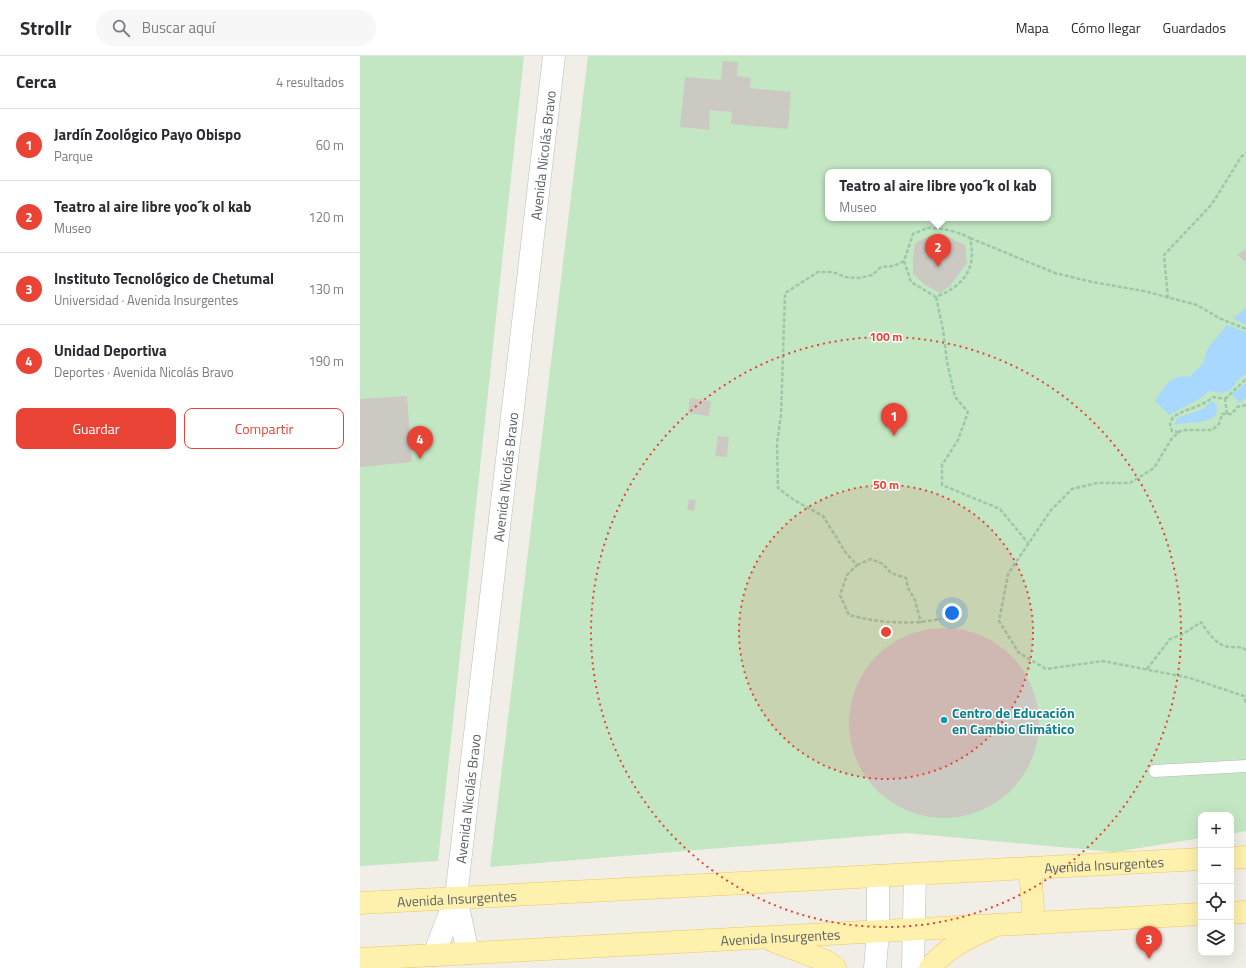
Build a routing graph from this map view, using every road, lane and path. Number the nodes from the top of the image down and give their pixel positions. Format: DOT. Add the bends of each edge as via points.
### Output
graph roads {
  1 [pos="554,56"];
  2 [pos="1246,153"];
  3 [pos="970,238"];
  4 [pos="904,261"];
  5 [pos="936,297"];
  6 [pos="1168,298"];
  7 [pos="1246,329"];
  8 [pos="1246,380"];
  9 [pos="1225,399"];
  10 [pos="1246,405"];
  11 [pos="1228,414"];
  12 [pos="1179,432"];
  13 [pos="1028,544"];
  14 [pos="857,565"];
  15 [pos="941,619"];
  16 [pos="921,623"];
  17 [pos="1246,650"];
  18 [pos="1147,670"];
  19 [pos="1246,704"];
  20 [pos="1246,766"];
  21 [pos="1155,771"];
  22 [pos="1246,857"];
  23 [pos="1234,858"];
  24 [pos="1198,859"];
  25 [pos="1030,868"];
  26 [pos="915,874"];
  27 [pos="878,876"];
  28 [pos="456,897"];
  29 [pos="360,903"];
  30 [pos="1246,912"];
  31 [pos="1234,913"];
  32 [pos="1198,914"];
  33 [pos="1034,923"];
  34 [pos="1001,924"];
  35 [pos="915,929"];
  36 [pos="878,931"];
  37 [pos="764,938"];
  38 [pos="360,959"];
  39 [pos="469,960"];
  40 [pos="432,962"];
  41 [pos="835,968"];
  42 [pos="875,968"];
  43 [pos="913,968"];
  44 [pos="930,968"];
  1 -- 28 [label="main road, Avenida Nicolás Bravo"];
  2 -- 6 [label="path" via="1240,157 1212,204 1164,255"];
  3 -- 4 [label="path" via="952,230 927,228 913,234"];
  3 -- 5 [label="path" via="971,264 964,279 953,290"];
  3 -- 6 [label="path" via="1055,273"];
  4 -- 5 [label="path" via="911,282"];
  4 -- 14 [label="path" via="894,266 881,267 872,275 860,278 845,277 833,272 818,272 785,293 781,415 777,443 778,488 823,516 846,553"];
  5 -- 13 [label="path" via="943,329 946,362 955,397 968,412 958,440 942,465 942,485 1000,508"];
  6 -- 7 [label="path" via="1197,305"];
  8 -- 9 [label="path"];
  9 -- 11 [label="path"];
  9 -- 12 [label="path" via="1213,397 1201,406 1173,417 1170,424 1172,431"];
  10 -- 11 [label="path" via="1237,407 1232,414"];
  11 -- 12 [label="path" via="1222,414 1219,424 1212,430"];
  12 -- 13 [label="path" via="1172,438 1154,468 1130,483 1097,483 1072,489 1051,510"];
  13 -- 18 [label="path" via="1008,574 998,622 1019,654 1046,670 1103,661"];
  14 -- 16 [label="path" via="870,560 883,564 891,574 906,578"];
  14 -- 16 [label="path" via="847,575 840,595 849,615 884,622"];
  15 -- 16 [label="path"];
  17 -- 18 [label="path" via="1241,647 1228,647 1213,639 1201,622 1170,639"];
  18 -- 19 [label="path" via="1190,678 1244,696"];
  20 -- 21 [label="lane"];
  22 -- 23 [label="main road"];
  24 -- 25 [label="main road, Avenida Insurgentes"];
  25 -- 26 [label="main road, Avenida Insurgentes"];
  25 -- 33 [label="main road"];
  26 -- 27 [label="main road, Avenida Insurgentes"];
  26 -- 35 [label="main road"];
  27 -- 28 [label="main road, Avenida Insurgentes"];
  27 -- 36 [label="main road"];
  28 -- 29 [label="main road, Avenida Insurgentes"];
  28 -- 39 [label="main road, Avenida Nicolás Bravo"];
  28 -- 40 [label="main road, Avenida Nicolás Bravo"];
  30 -- 31 [label="main road"];
  32 -- 33 [label="main road, Avenida Insurgentes"];
  33 -- 34 [label="main road, Avenida Insurgentes"];
  34 -- 35 [label="main road, Avenida Insurgentes"];
  34 -- 44 [label="main road" via="957,944 938,958"];
  35 -- 36 [label="main road, Avenida Insurgentes"];
  35 -- 43 [label="main road"];
  36 -- 37 [label="main road, Avenida Insurgentes"];
  36 -- 42 [label="main road"];
  37 -- 39 [label="main road, Avenida Insurgentes"];
  37 -- 41 [label="main road" via="826,961"];
  38 -- 40 [label="main road, Avenida Insurgentes"];
  39 -- 40 [label="main road, Avenida Insurgentes"];
}
